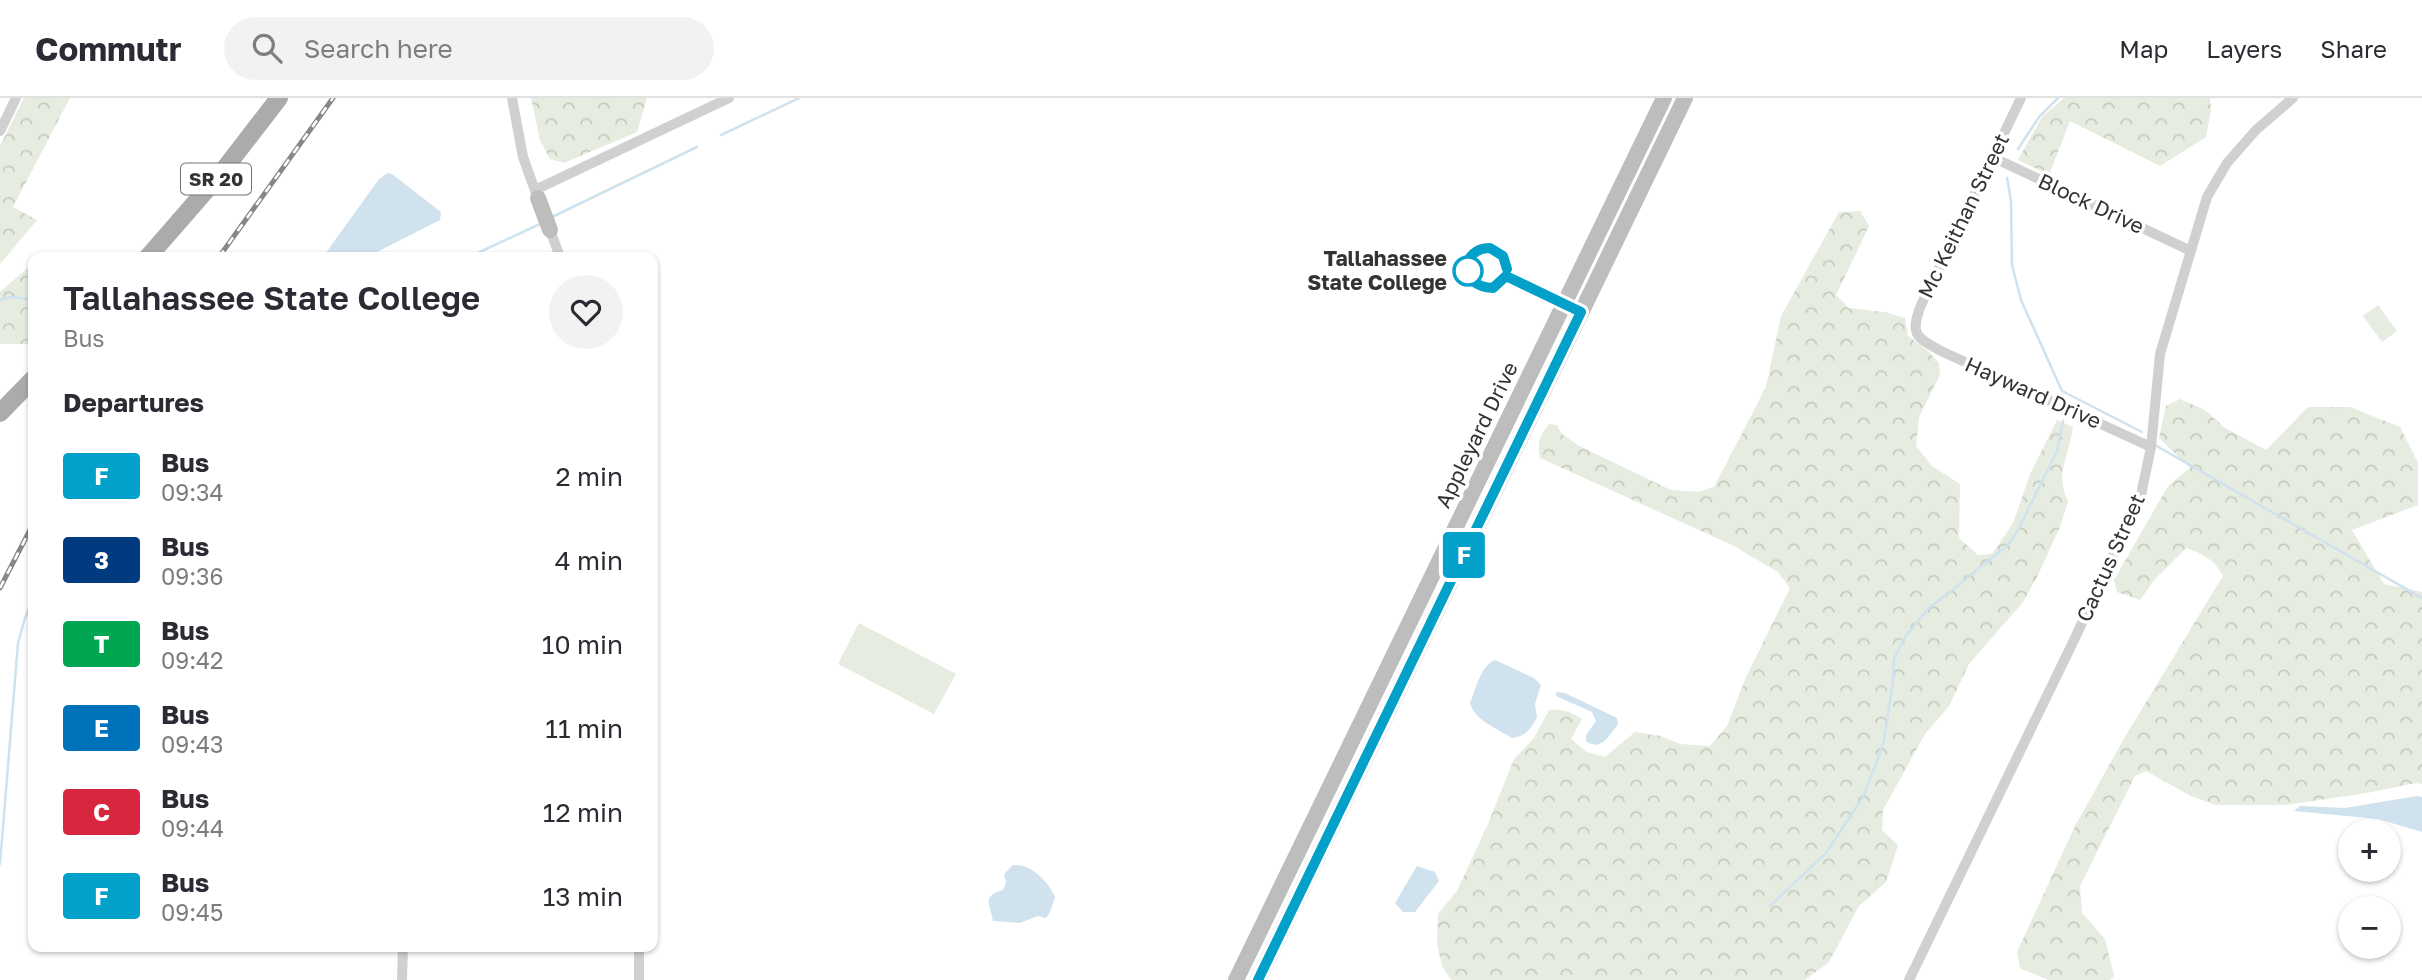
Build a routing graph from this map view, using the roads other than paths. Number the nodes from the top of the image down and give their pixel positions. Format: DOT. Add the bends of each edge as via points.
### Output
graph roads {
  1 [pos="16,98"];
  2 [pos="279,98"];
  3 [pos="512,98"];
  4 [pos="729,98"];
  5 [pos="1664,98"];
  6 [pos="1685,98"];
  7 [pos="2021,98"];
  8 [pos="2293,98"];
  9 [pos="0,131"];
  10 [pos="1992,158"];
  11 [pos="536,194"];
  12 [pos="550,230"];
  13 [pos="2191,251"];
  14 [pos="152,252"];
  15 [pos="559,252"];
  16 [pos="1564,304"];
  17 [pos="1581,312"];
  18 [pos="1917,335"];
  19 [pos="28,384"];
  20 [pos="0,413"];
  21 [pos="2151,447"];
  22 [pos="1467,504"];
  23 [pos="1485,512"];
  24 [pos="1378,687"];
  25 [pos="1396,696"];
  26 [pos="1315,817"];
  27 [pos="1337,817"];
  28 [pos="403,952"];
  29 [pos="639,952"];
  30 [pos="402,980"];
  31 [pos="639,980"];
  32 [pos="1236,980"];
  33 [pos="1258,980"];
  34 [pos="1909,980"];
  1 -- 9 [label="street"];
  2 -- 14 [label="main road, SR 20"];
  3 -- 11 [label="street" via="523,157"];
  4 -- 11 [label="street"];
  5 -- 16 [label="main road, Appleyard Drive"];
  6 -- 17 [label="main road, Appleyard Drive"];
  7 -- 10 [label="street, Mc Keithan Street"];
  8 -- 13 [label="street, Cactus Street" via="2256,130 2217,177"];
  10 -- 13 [label="street, Block Drive"];
  10 -- 18 [label="street, Mc Keithan Street" via="1914,323"];
  11 -- 12 [label="main road"];
  12 -- 15 [label="street"];
  13 -- 21 [label="street, Cactus Street" via="2160,354"];
  16 -- 17 [label="main road"];
  16 -- 22 [label="main road, Appleyard Drive"];
  17 -- 23 [label="main road, Appleyard Drive"];
  18 -- 21 [label="street, Hayward Drive" via="1941,351"];
  19 -- 20 [label="main road"];
  21 -- 34 [label="street, Cactus Street" via="2144,487 2129,525"];
  22 -- 23 [label="main road"];
  22 -- 24 [label="main road, Appleyard Drive"];
  23 -- 25 [label="main road, Appleyard Drive"];
  24 -- 25 [label="main road"];
  24 -- 26 [label="main road, Appleyard Drive"];
  25 -- 27 [label="main road, Appleyard Drive"];
  26 -- 27 [label="main road"];
  26 -- 32 [label="main road, Appleyard Drive"];
  27 -- 33 [label="main road, Appleyard Drive"];
  28 -- 30 [label="street"];
  29 -- 31 [label="street"];
}
